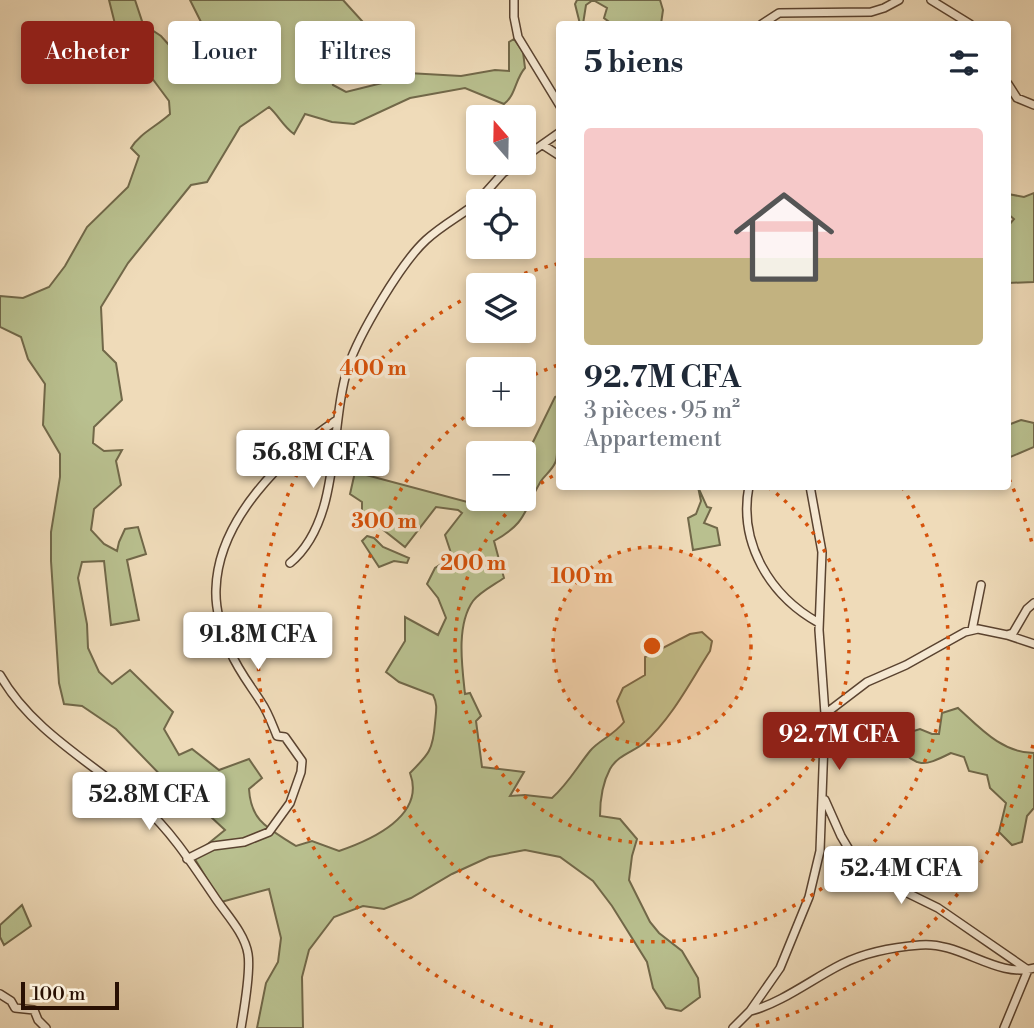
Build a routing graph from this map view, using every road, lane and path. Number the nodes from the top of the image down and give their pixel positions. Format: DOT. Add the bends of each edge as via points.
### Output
graph roads {
  1 [pos="514,0"];
  2 [pos="899,0"];
  3 [pos="931,0"];
  4 [pos="765,21"];
  5 [pos="965,21"];
  6 [pos="1011,89"];
  7 [pos="556,99"];
  8 [pos="1034,105"];
  9 [pos="556,135"];
  10 [pos="543,145"];
  11 [pos="536,150"];
  12 [pos="556,153"];
  13 [pos="501,175"];
  14 [pos="489,189"];
  15 [pos="466,210"];
  16 [pos="337,420"];
  17 [pos="749,490"];
  18 [pos="811,490"];
  19 [pos="290,564"];
  20 [pos="981,585"];
  21 [pos="1034,603"];
  22 [pos="819,622"];
  23 [pos="972,630"];
  24 [pos="1007,635"];
  25 [pos="1034,644"];
  26 [pos="0,675"];
  27 [pos="825,714"];
  28 [pos="824,798"];
  29 [pos="187,859"];
  30 [pos="1031,969"];
  31 [pos="0,994"];
  32 [pos="750,1011"];
  33 [pos="46,1028"];
  34 [pos="242,1028"];
  35 [pos="733,1028"];
  36 [pos="1004,1028"];
  1 -- 7 [label="street" via="518,37"];
  2 -- 4 [label="street" via="871,12 779,13"];
  3 -- 5 [label="street"];
  6 -- 8 [label="street" via="1017,98"];
  9 -- 10 [label="street"];
  10 -- 11 [label="street"];
  10 -- 12 [label="street"];
  13 -- 14 [label="street"];
  15 -- 16 [label="street" via="424,242 392,285 354,351"];
  16 -- 19 [label="street" via="322,508 307,545"];
  16 -- 29 [label="street" via="296,451 264,484 229,536 217,574 216,605 230,650 277,736 285,737 302,761 298,782 290,803 269,832 244,842 213,846"];
  17 -- 22 [label="street" via="746,515 757,559 785,598"];
  18 -- 22 [label="street" via="822,552"];
  20 -- 23 [label="street"];
  21 -- 24 [label="street"];
  22 -- 27 [label="street"];
  23 -- 24 [label="street"];
  23 -- 27 [label="street" via="867,682"];
  24 -- 25 [label="street"];
  26 -- 29 [label="street" via="33,718 146,809"];
  27 -- 28 [label="street"];
  28 -- 30 [label="street" via="857,863 938,908"];
  28 -- 32 [label="street" via="820,852 809,897 780,968"];
  29 -- 34 [label="street" via="231,920 249,956"];
  30 -- 32 [label="street" via="1010,970 948,947 917,945 853,959 767,1007"];
  30 -- 36 [label="street"];
  31 -- 33 [label="street" via="15,1008 34,1010"];
  32 -- 35 [label="street"];
}
